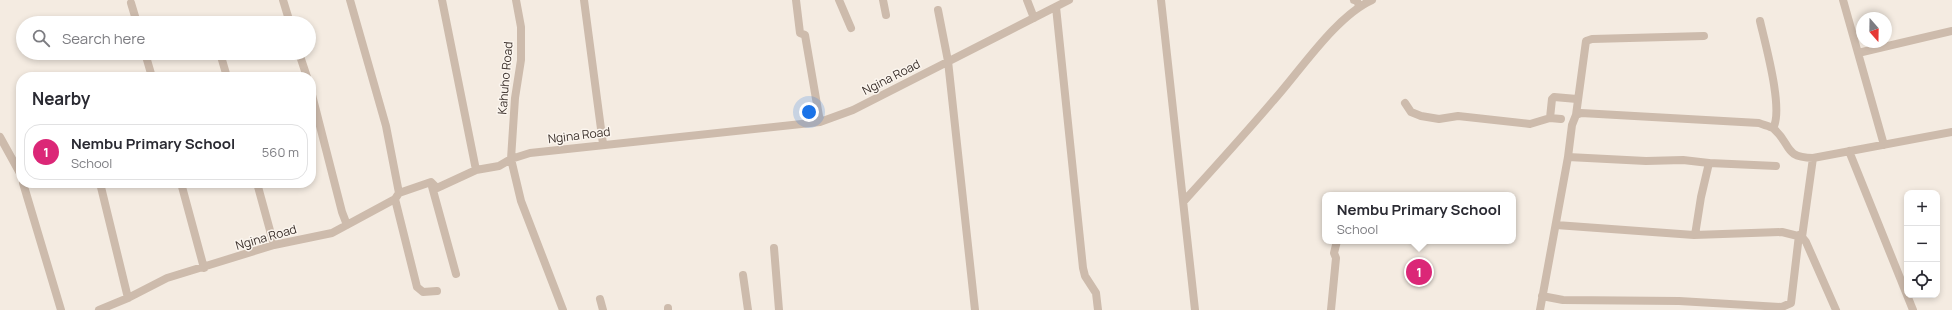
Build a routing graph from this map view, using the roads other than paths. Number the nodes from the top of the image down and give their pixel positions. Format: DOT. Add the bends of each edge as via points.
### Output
graph roads {
  1 [pos="283,0"];
  2 [pos="350,0"];
  3 [pos="442,0"];
  4 [pos="516,0"];
  5 [pos="584,0"];
  6 [pos="796,0"];
  7 [pos="839,0"];
  8 [pos="883,0"];
  9 [pos="1027,0"];
  10 [pos="1069,0"];
  11 [pos="1161,0"];
  12 [pos="1372,0"];
  13 [pos="1843,0"];
  14 [pos="131,3"];
  15 [pos="1357,3"];
  16 [pos="1056,7"];
  17 [pos="938,10"];
  18 [pos="886,15"];
  19 [pos="135,16"];
  20 [pos="288,16"];
  21 [pos="1034,18"];
  22 [pos="1760,21"];
  23 [pos="851,28"];
  24 [pos="1952,31"];
  25 [pos="1704,36"];
  26 [pos="1858,53"];
  27 [pos="147,60"];
  28 [pos="222,60"];
  29 [pos="301,60"];
  30 [pos="948,61"];
  31 [pos="151,72"];
  32 [pos="225,72"];
  33 [pos="305,72"];
  34 [pos="1577,99"];
  35 [pos="1405,103"];
  36 [pos="316,111"];
  37 [pos="1576,115"];
  38 [pos="1550,118"];
  39 [pos="1561,118"];
  40 [pos="820,122"];
  41 [pos="1773,128"];
  42 [pos="1952,132"];
  43 [pos="0,137"];
  44 [pos="603,144"];
  45 [pos="1884,146"];
  46 [pos="1849,151"];
  47 [pos="1568,157"];
  48 [pos="1813,158"];
  49 [pos="511,159"];
  50 [pos="1709,163"];
  51 [pos="16,166"];
  52 [pos="1776,166"];
  53 [pos="476,170"];
  54 [pos="431,182"];
  55 [pos="24,188"];
  56 [pos="101,188"];
  57 [pos="182,188"];
  58 [pos="258,188"];
  59 [pos="397,196"];
  60 [pos="1184,201"];
  61 [pos="347,225"];
  62 [pos="1556,226"];
  63 [pos="1695,235"];
  64 [pos="1800,236"];
  65 [pos="1336,244"];
  66 [pos="274,245"];
  67 [pos="774,248"];
  68 [pos="204,268"];
  69 [pos="456,274"];
  70 [pos="744,275"];
  71 [pos="437,291"];
  72 [pos="1542,296"];
  73 [pos="128,298"];
  74 [pos="600,299"];
  75 [pos="61,310"];
  76 [pos="99,310"];
  77 [pos="563,310"];
  78 [pos="603,310"];
  79 [pos="748,310"];
  80 [pos="779,310"];
  81 [pos="975,310"];
  82 [pos="1098,310"];
  83 [pos="1195,310"];
  84 [pos="1331,310"];
  85 [pos="1540,310"];
  86 [pos="1836,310"];
  87 [pos="1913,310"];
  1 -- 20 [label="street"];
  2 -- 59 [label="street" via="386,126"];
  3 -- 53 [label="street"];
  4 -- 49 [label="street, Kahuho Road" via="521,27 521,60 514,98"];
  5 -- 44 [label="street"];
  6 -- 40 [label="street" via="800,33 804,35"];
  7 -- 23 [label="street"];
  8 -- 18 [label="street"];
  9 -- 21 [label="street"];
  10 -- 16 [label="street, Ngina Road"];
  11 -- 60 [label="street"];
  12 -- 15 [label="street"];
  13 -- 26 [label="street"];
  14 -- 19 [label="street"];
  15 -- 60 [label="street"];
  16 -- 21 [label="street, Ngina Road"];
  16 -- 82 [label="street" via="1083,268 1085,276 1094,286"];
  17 -- 30 [label="street"];
  21 -- 30 [label="street, Ngina Road"];
  22 -- 41 [label="street" via="1774,84 1777,121"];
  24 -- 26 [label="street"];
  25 -- 34 [label="street" via="1586,41"];
  26 -- 45 [label="street"];
  27 -- 31 [label="street"];
  28 -- 32 [label="street"];
  29 -- 33 [label="street"];
  30 -- 40 [label="street, Ngina Road" via="853,110"];
  30 -- 81 [label="street"];
  34 -- 37 [label="street"];
  34 -- 38 [label="street" via="1552,99"];
  35 -- 38 [label="street" via="1410,112 1439,119 1458,116 1530,124"];
  36 -- 61 [label="street"];
  37 -- 41 [label="street" via="1581,113 1759,123"];
  37 -- 47 [label="street" via="1572,125"];
  38 -- 39 [label="street"];
  40 -- 44 [label="street, Ngina Road"];
  41 -- 48 [label="street" via="1798,157"];
  42 -- 45 [label="street"];
  43 -- 51 [label="street"];
  44 -- 49 [label="street, Ngina Road" via="530,153"];
  45 -- 46 [label="street"];
  46 -- 48 [label="street"];
  46 -- 87 [label="street"];
  47 -- 50 [label="street"];
  47 -- 62 [label="street"];
  48 -- 64 [label="street"];
  49 -- 53 [label="street, Ngina Road" via="499,166"];
  49 -- 77 [label="street, Kahuho Road" via="521,201"];
  50 -- 52 [label="street"];
  50 -- 63 [label="street"];
  53 -- 54 [label="street, Ngina Road" via="437,188"];
  54 -- 59 [label="street, Ngina Road"];
  54 -- 69 [label="street"];
  55 -- 75 [label="street"];
  56 -- 73 [label="street"];
  57 -- 68 [label="street"];
  58 -- 66 [label="street"];
  59 -- 61 [label="street, Ngina Road"];
  59 -- 71 [label="street" via="417,287 423,292"];
  60 -- 83 [label="street"];
  61 -- 66 [label="street, Ngina Road" via="332,233"];
  62 -- 63 [label="street"];
  62 -- 72 [label="street"];
  63 -- 64 [label="street" via="1782,232"];
  64 -- 72 [label="street" via="1791,303 1782,307 1679,301 1563,300"];
  64 -- 86 [label="street" via="1806,242"];
  65 -- 84 [label="street"];
  66 -- 68 [label="street, Ngina Road"];
  67 -- 80 [label="street"];
  68 -- 73 [label="street, Ngina Road" via="167,278"];
  70 -- 79 [label="street"];
  72 -- 85 [label="street"];
  73 -- 76 [label="street, Ngina Road"];
  74 -- 78 [label="street"];
}
